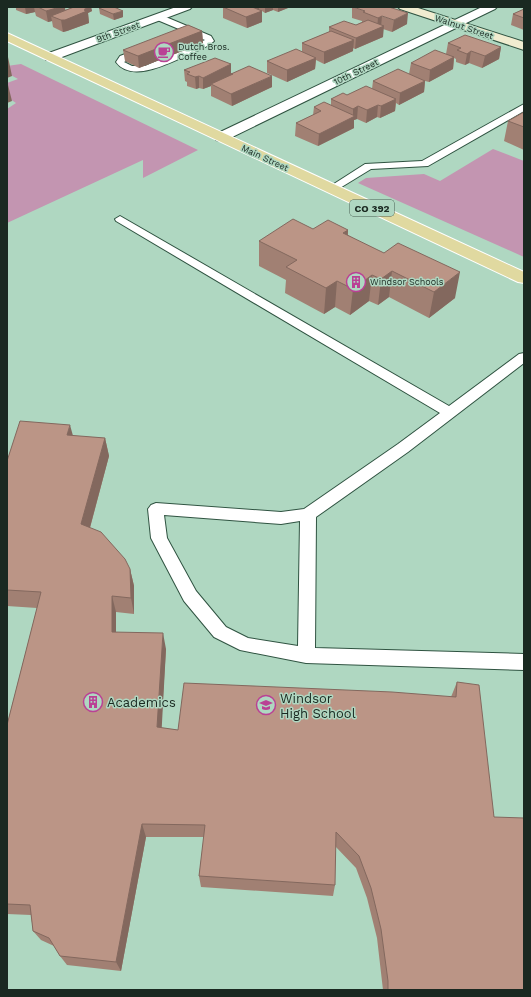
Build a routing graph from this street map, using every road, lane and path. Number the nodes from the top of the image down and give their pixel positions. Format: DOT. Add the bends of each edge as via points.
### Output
graph roads {
  1 [pos="183,7"];
  2 [pos="404,7"];
  3 [pos="491,7"];
  4 [pos="158,17"];
  5 [pos="455,24"];
  6 [pos="7,37"];
  7 [pos="524,46"];
  8 [pos="152,47"];
  9 [pos="50,57"];
  10 [pos="524,107"];
  11 [pos="220,137"];
  12 [pos="331,189"];
  13 [pos="120,219"];
  14 [pos="524,278"];
  15 [pos="524,357"];
  16 [pos="450,413"];
  17 [pos="308,514"];
  18 [pos="306,655"];
  19 [pos="524,662"];
  1 -- 4 [label="street, 9th Street"];
  2 -- 5 [label="street, Walnut Street"];
  3 -- 5 [label="street, 10th Street"];
  4 -- 8 [label="lane" via="183,32 208,38 210,41 144,68 132,68 120,62 123,58"];
  4 -- 9 [label="street, 9th Street"];
  5 -- 7 [label="street, Walnut Street"];
  5 -- 11 [label="street, 10th Street"];
  6 -- 9 [label="main road, Main Street / CO 392"];
  9 -- 11 [label="main road, Main Street / CO 392"];
  10 -- 12 [label="lane" via="424,164 369,166"];
  11 -- 12 [label="main road, Main Street / CO 392"];
  12 -- 14 [label="main road, Main Street / CO 392"];
  13 -- 16 [label="lane"];
  15 -- 16 [label="lane"];
  16 -- 17 [label="lane"];
  17 -- 18 [label="lane"];
  17 -- 18 [label="lane" via="281,518 156,510 159,538 190,596 220,632 246,645"];
  18 -- 19 [label="lane"];
}
